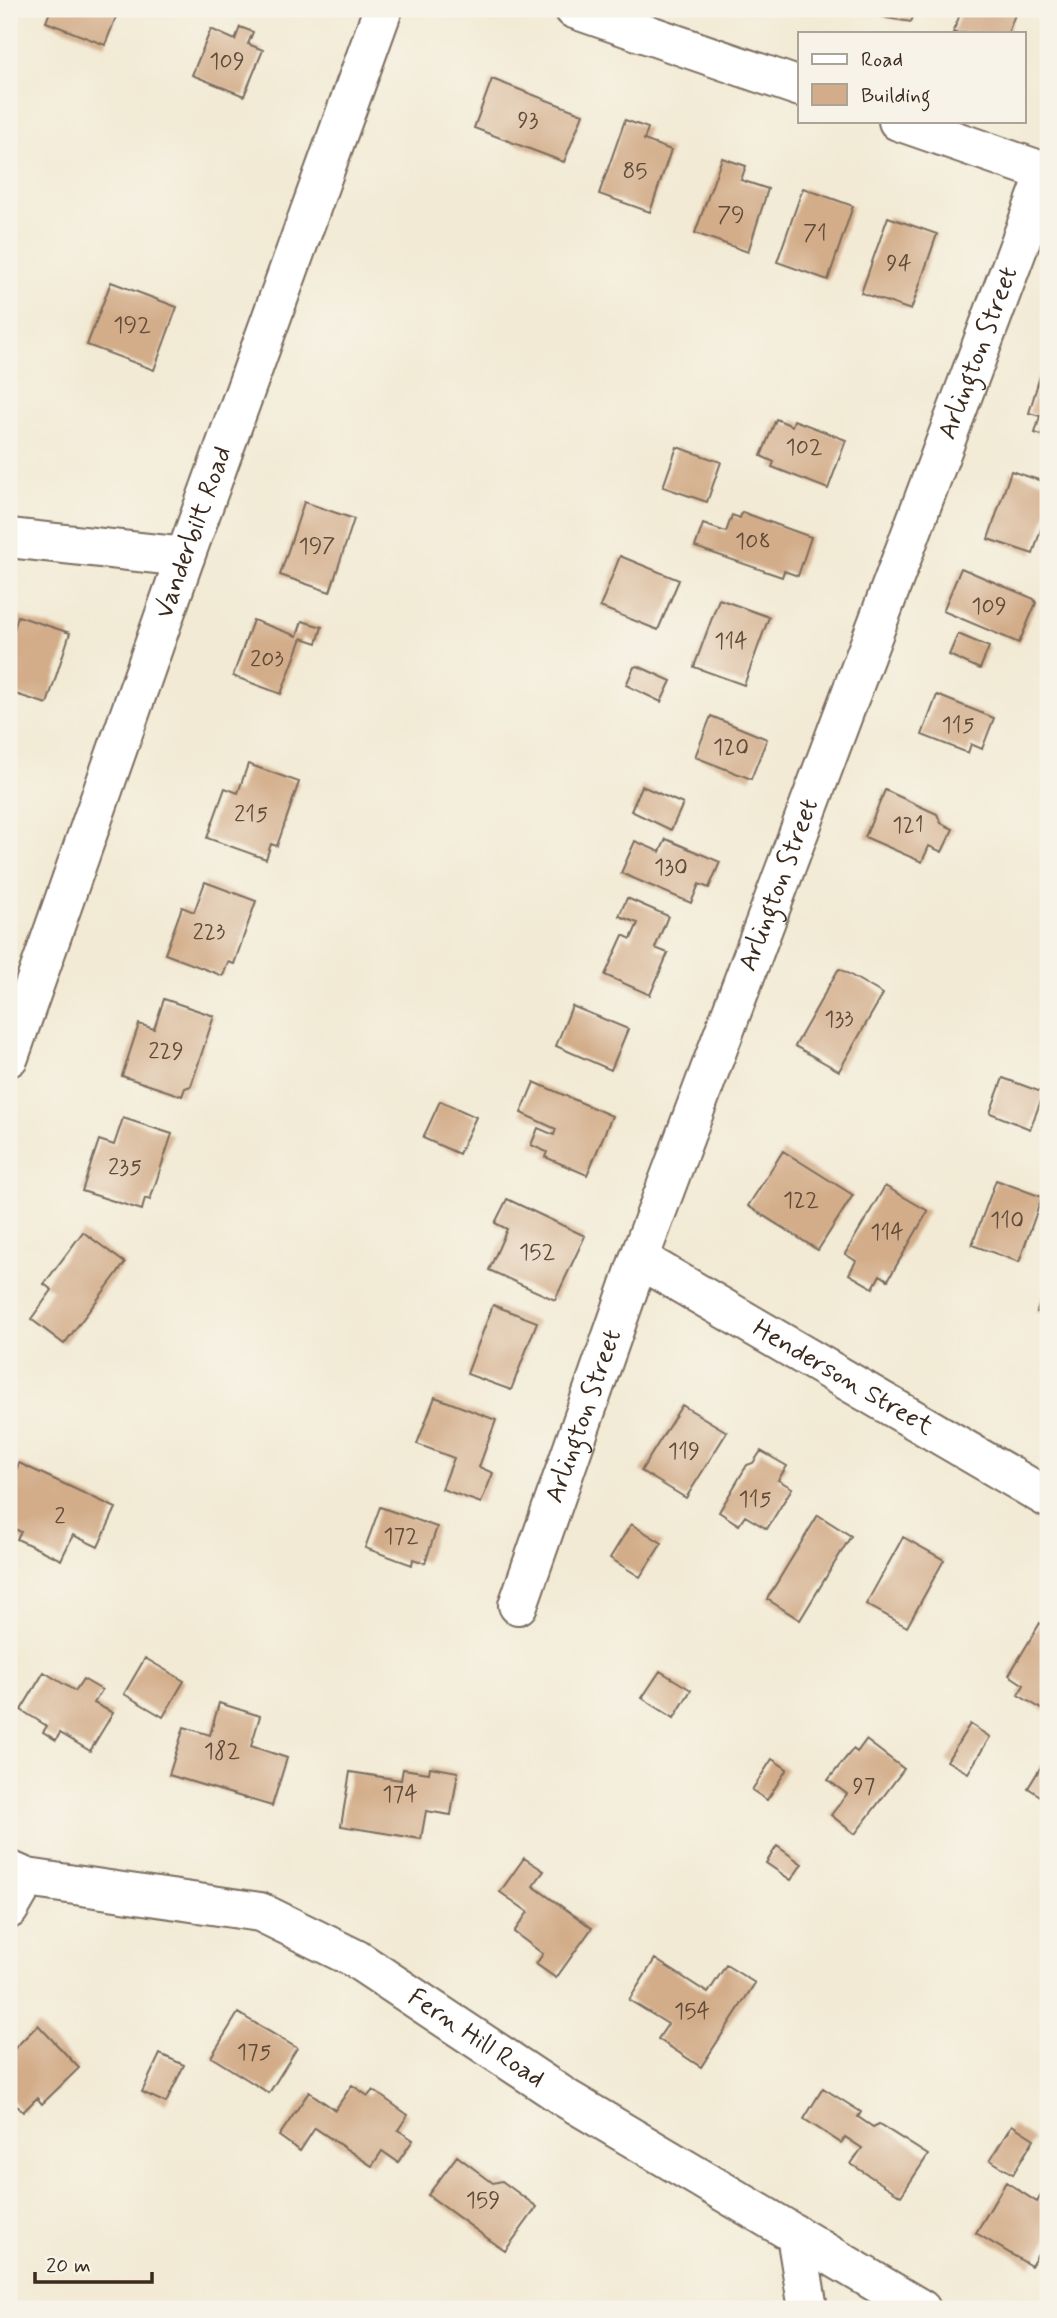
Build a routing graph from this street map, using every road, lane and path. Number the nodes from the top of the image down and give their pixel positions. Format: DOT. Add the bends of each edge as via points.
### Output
graph roads {
  1 [pos="383,9"];
  2 [pos="574,9"];
  3 [pos="798,86"];
  4 [pos="901,122"];
  5 [pos="1048,171"];
  6 [pos="9,538"];
  7 [pos="185,557"];
  8 [pos="9,1057"];
  9 [pos="639,1258"];
  10 [pos="1048,1498"];
  11 [pos="518,1605"];
  12 [pos="15,1886"];
  13 [pos="796,2235"];
  14 [pos="807,2309"];
  15 [pos="921,2309"];
  1 -- 7 [label="street, Vanderbilt Road"];
  2 -- 3 [label="street"];
  4 -- 5 [label="street"];
  5 -- 9 [label="street, Arlington Street"];
  6 -- 7 [label="street"];
  7 -- 8 [label="street, Vanderbilt Road"];
  9 -- 10 [label="street, Henderson Street"];
  9 -- 11 [label="street, Arlington Street"];
  12 -- 13 [label="street, Fern Hill Road" via="260,1912 356,1959 567,2099"];
  13 -- 14 [label="street"];
  13 -- 15 [label="street, Fern Hill Road"];
}
